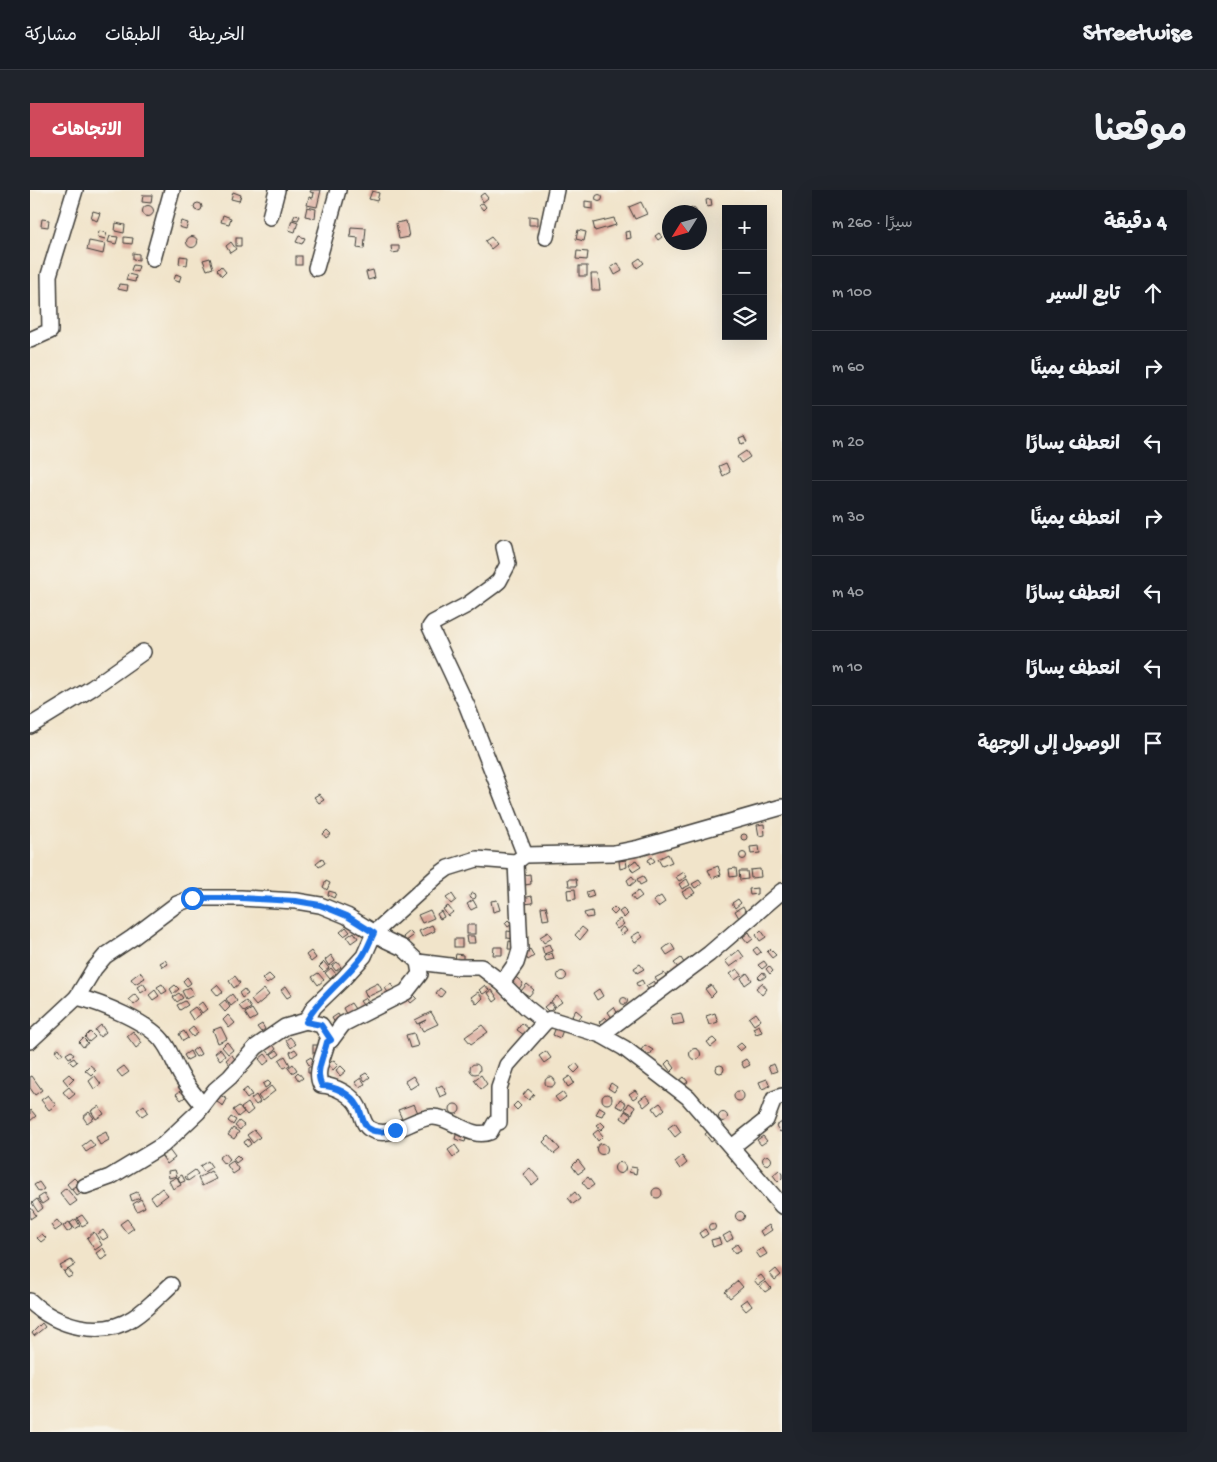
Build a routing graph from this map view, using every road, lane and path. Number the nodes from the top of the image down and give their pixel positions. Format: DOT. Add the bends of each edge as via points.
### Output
graph roads {
  1 [pos="75,190"];
  2 [pos="172,190"];
  3 [pos="277,190"];
  4 [pos="338,190"];
  5 [pos="556,190"];
  6 [pos="270,217"];
  7 [pos="546,237"];
  8 [pos="153,259"];
  9 [pos="316,268"];
  10 [pos="30,340"];
  11 [pos="504,547"];
  12 [pos="142,652"];
  13 [pos="30,726"];
  14 [pos="782,807"];
  15 [pos="520,858"];
  16 [pos="782,891"];
  17 [pos="374,933"];
  18 [pos="418,962"];
  19 [pos="502,983"];
  20 [pos="77,997"];
  21 [pos="306,1022"];
  22 [pos="545,1022"];
  23 [pos="601,1036"];
  24 [pos="331,1040"];
  25 [pos="30,1041"];
  26 [pos="782,1096"];
  27 [pos="203,1105"];
  28 [pos="732,1148"];
  29 [pos="85,1186"];
  30 [pos="782,1206"];
  31 [pos="171,1285"];
  32 [pos="30,1301"];
  1 -- 10 [label="street" via="49,275 50,331"];
  2 -- 8 [label="street"];
  3 -- 6 [label="street"];
  4 -- 9 [label="street"];
  5 -- 7 [label="street"];
  11 -- 15 [label="street" via="508,564 499,581 430,627 467,706"];
  12 -- 13 [label="street"];
  14 -- 15 [label="street" via="614,853"];
  15 -- 17 [label="street" via="477,859 448,868"];
  15 -- 19 [label="street" via="520,950 516,963"];
  16 -- 23 [label="street" via="709,954"];
  17 -- 18 [label="street" via="403,948"];
  17 -- 20 [label="street" via="347,916 320,905 296,901 192,898 177,904 105,956"];
  17 -- 21 [label="street" via="364,956 314,1007"];
  18 -- 19 [label="street" via="481,967"];
  18 -- 24 [label="street" via="420,974 406,992 343,1024"];
  19 -- 22 [label="street"];
  20 -- 25 [label="street"];
  20 -- 27 [label="street" via="97,1002 154,1031 164,1042 182,1078"];
  21 -- 24 [label="street" via="321,1025"];
  21 -- 27 [label="street" via="285,1027 265,1040"];
  22 -- 23 [label="street" via="550,1019"];
  22 -- 24 [label="street" via="507,1065 499,1088 499,1122 486,1134 471,1132 433,1116 395,1130 380,1132 370,1129 350,1096 332,1086 322,1086 318,1078 322,1056 327,1042"];
  23 -- 28 [label="street" via="624,1048 688,1097"];
  26 -- 28 [label="street" via="774,1099 766,1120"];
  27 -- 29 [label="street" via="163,1145 110,1177"];
  28 -- 30 [label="street"];
  31 -- 32 [label="street" via="127,1321 91,1328 68,1324"];
}
